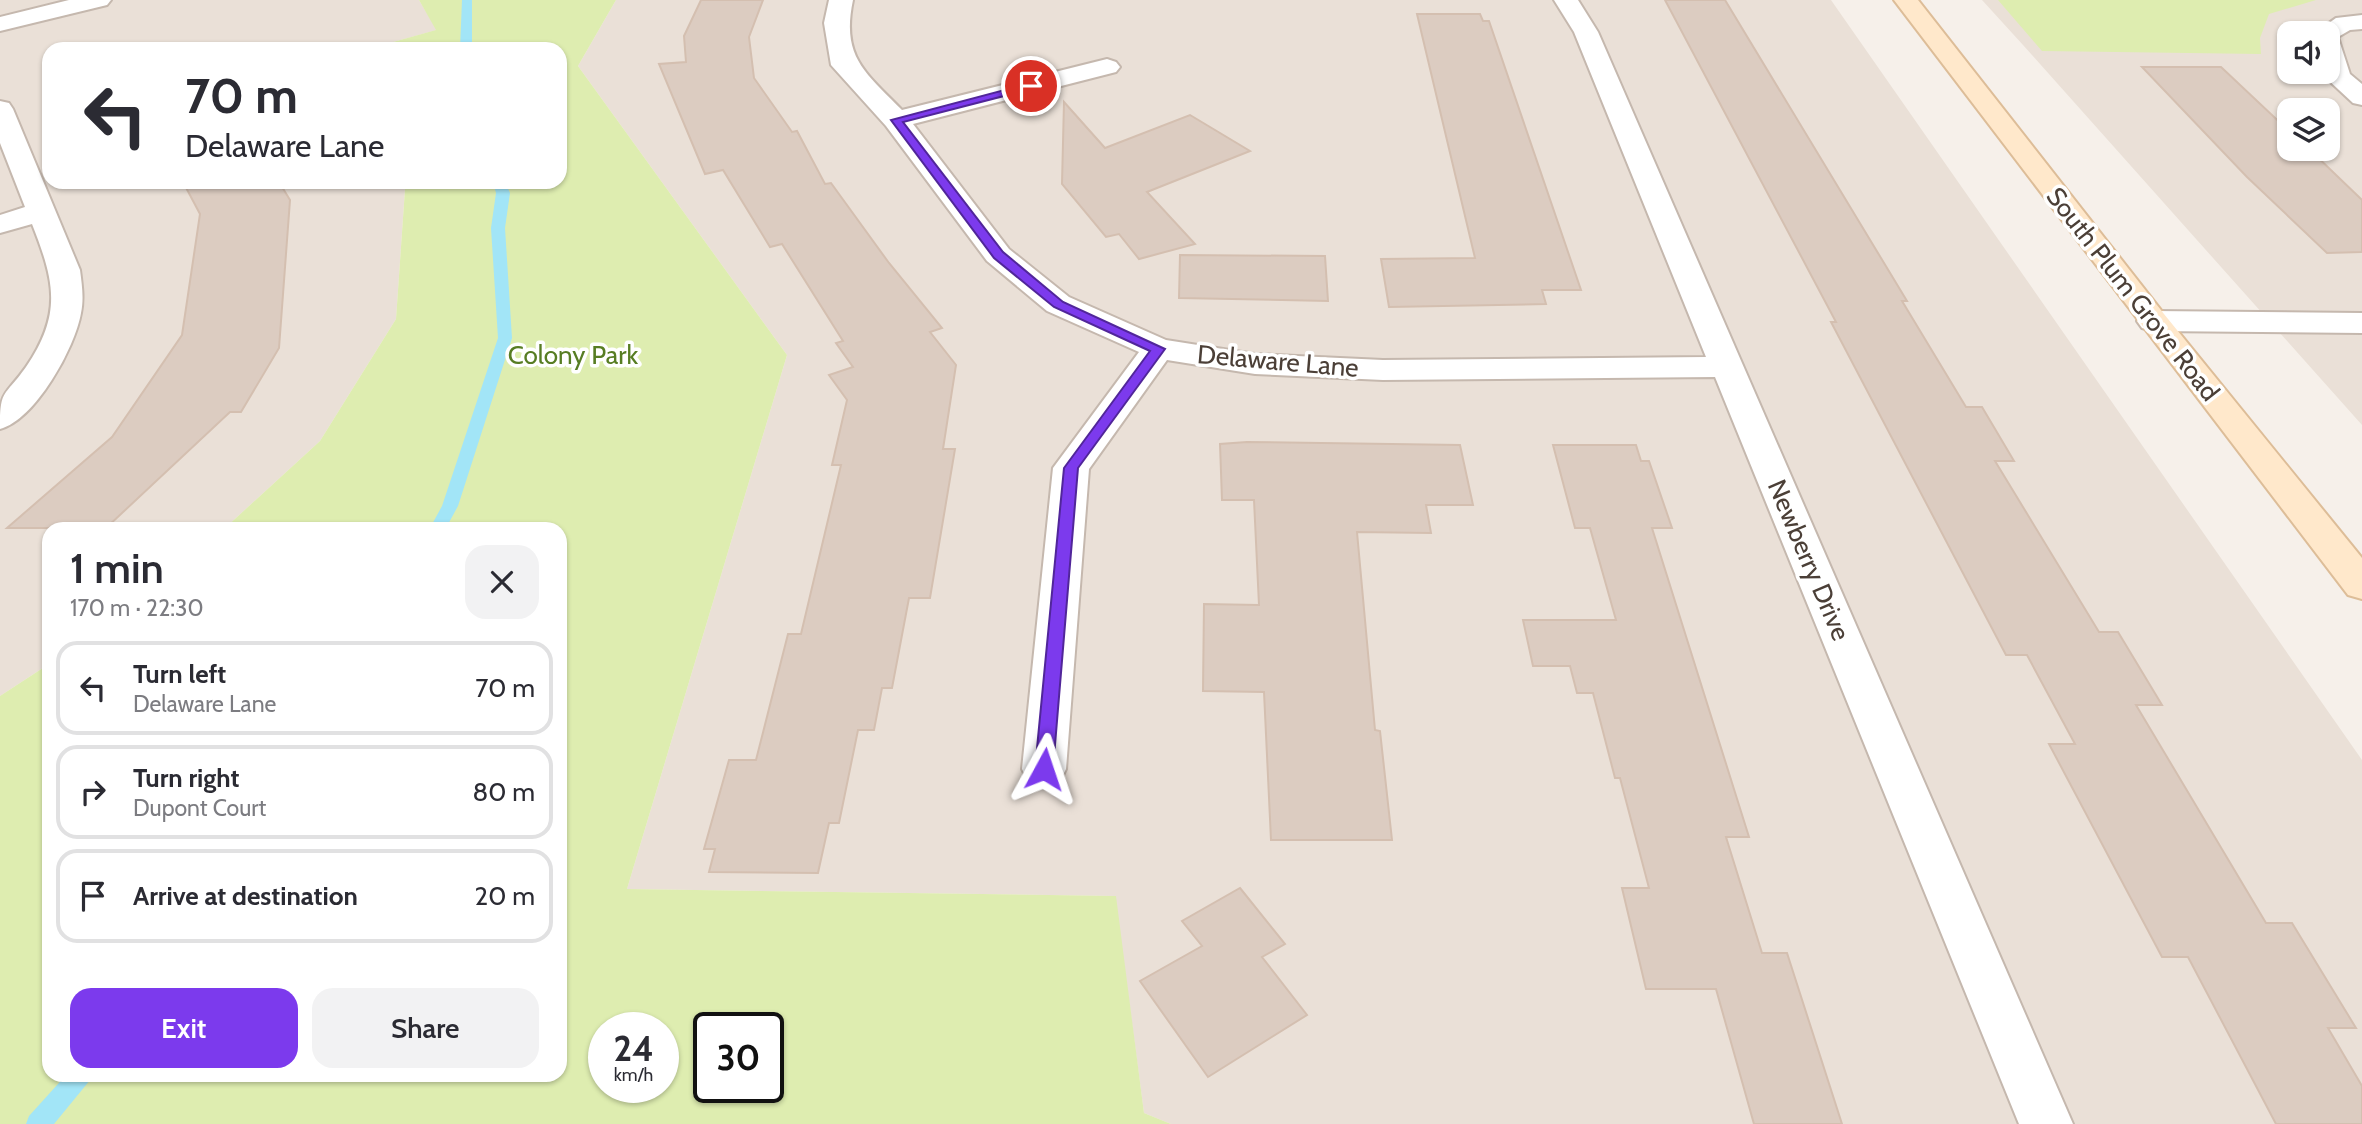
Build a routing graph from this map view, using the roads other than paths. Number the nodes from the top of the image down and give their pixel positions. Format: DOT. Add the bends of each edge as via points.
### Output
graph roads {
  1 [pos="99,0"];
  2 [pos="841,0"];
  3 [pos="1566,0"];
  4 [pos="1906,0"];
  5 [pos="2362,22"];
  6 [pos="0,24"];
  7 [pos="2340,26"];
  8 [pos="1107,67"];
  9 [pos="2340,79"];
  10 [pos="2362,97"];
  11 [pos="0,109"];
  12 [pos="896,120"];
  13 [pos="40,212"];
  14 [pos="0,224"];
  15 [pos="2153,321"];
  16 [pos="2362,323"];
  17 [pos="1158,349"];
  18 [pos="1728,367"];
  19 [pos="0,418"];
  20 [pos="2362,585"];
  21 [pos="1044,769"];
  22 [pos="2046,1124"];
  1 -- 6 [label="street"];
  2 -- 12 [label="street, Delaware Lane" via="836,23 844,65"];
  3 -- 18 [label="street, Newberry Drive" via="1586,32"];
  4 -- 15 [label="street, South Plum Grove Road"];
  5 -- 7 [label="street"];
  8 -- 12 [label="street"];
  9 -- 10 [label="street"];
  11 -- 13 [label="street"];
  12 -- 17 [label="street, Delaware Lane" via="998,255 1058,304"];
  13 -- 14 [label="street"];
  13 -- 19 [label="street" via="65,270 67,310 49,357"];
  15 -- 16 [label="street"];
  15 -- 20 [label="street, South Plum Grove Road"];
  17 -- 18 [label="street, Delaware Lane" via="1255,363 1383,370"];
  17 -- 21 [label="street" via="1071,468"];
  18 -- 22 [label="street, Newberry Drive"];
}
